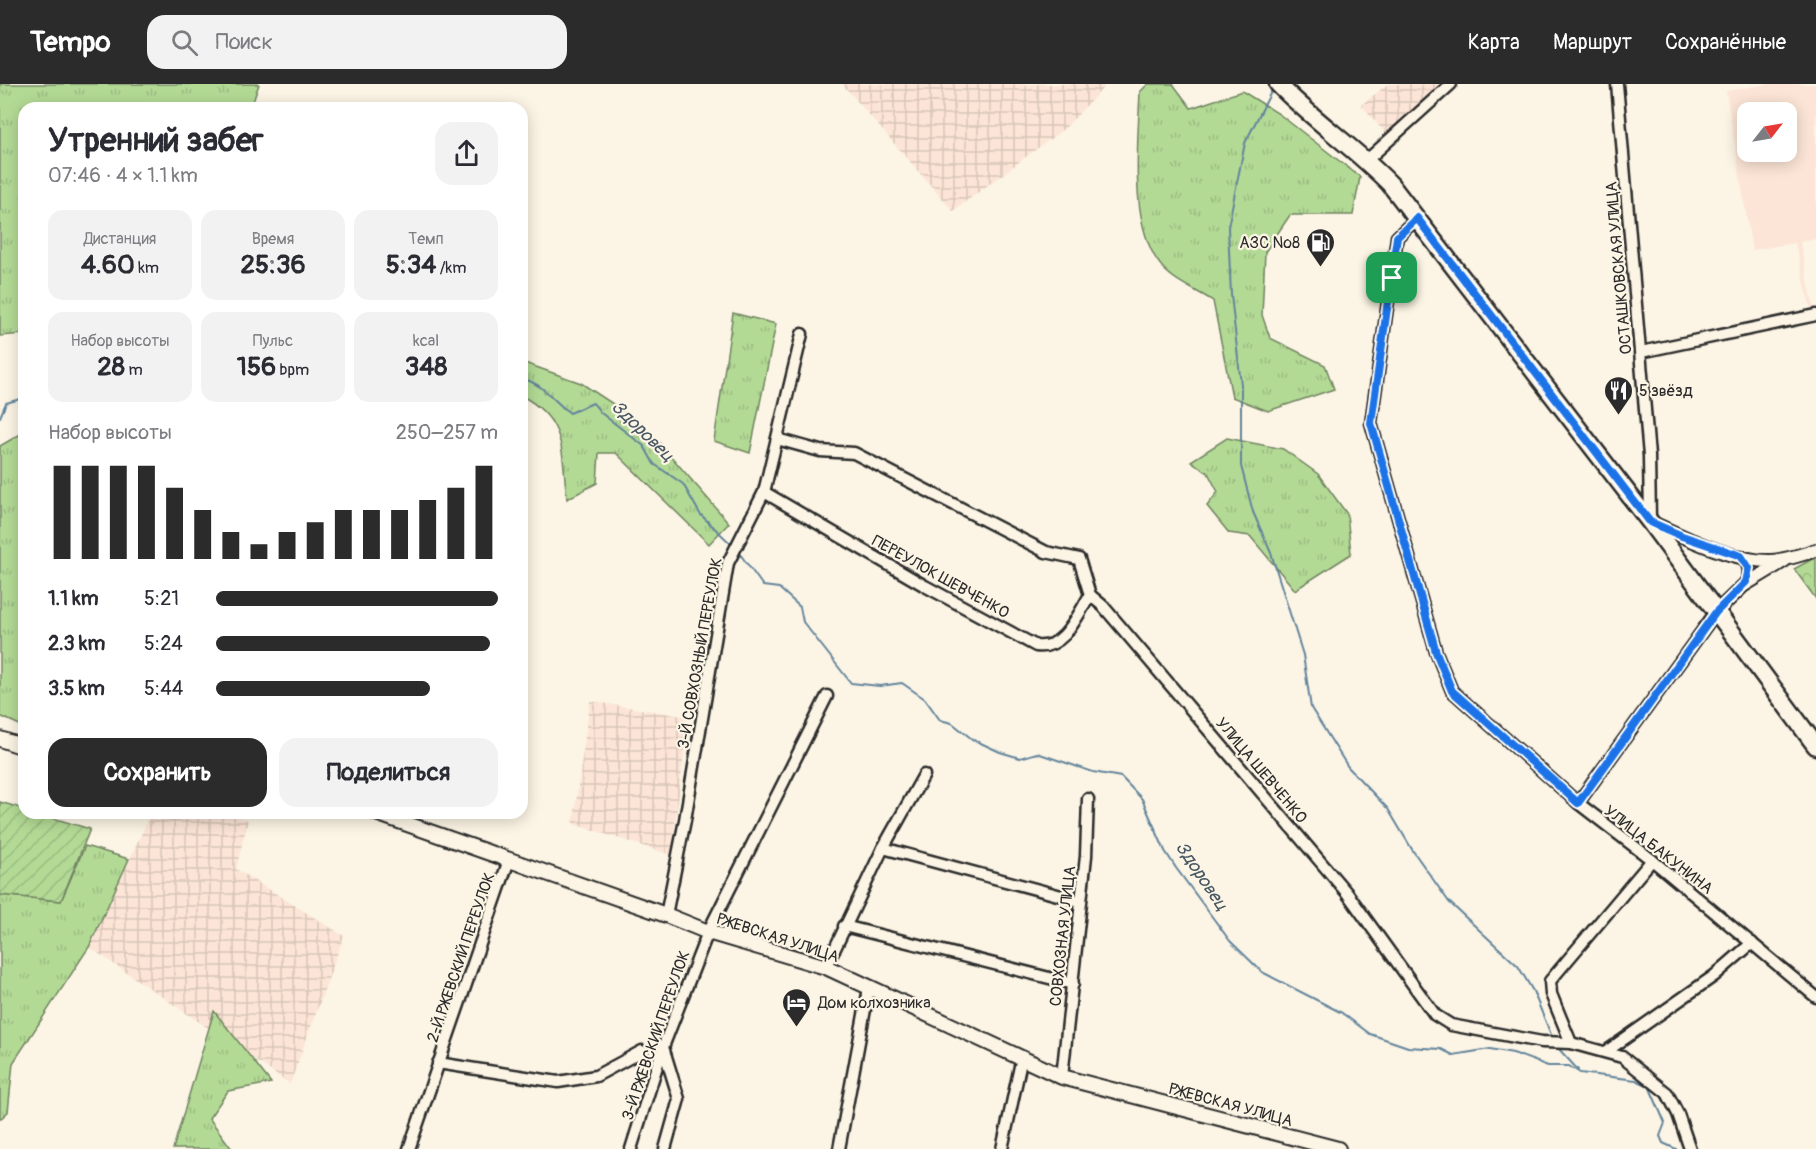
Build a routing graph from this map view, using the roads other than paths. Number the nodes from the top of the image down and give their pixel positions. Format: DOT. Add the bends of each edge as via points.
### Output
graph roads {
  1 [pos="1278,84"];
  2 [pos="1451,84"];
  3 [pos="1617,84"];
  4 [pos="1367,160"];
  5 [pos="1417,218"];
  6 [pos="1816,315"];
  7 [pos="802,334"];
  8 [pos="1641,352"];
  9 [pos="777,439"];
  10 [pos="764,492"];
  11 [pos="1650,522"];
  12 [pos="1682,536"];
  13 [pos="1816,550"];
  14 [pos="1672,552"];
  15 [pos="1741,556"];
  16 [pos="1786,560"];
  17 [pos="1743,586"];
  18 [pos="1090,595"];
  19 [pos="1716,612"];
  20 [pos="827,696"];
  21 [pos="0,739"];
  22 [pos="18,745"];
  23 [pos="1816,746"];
  24 [pos="924,775"];
  25 [pos="1088,799"];
  26 [pos="1578,803"];
  27 [pos="393,819"];
  28 [pos="883,848"];
  29 [pos="509,860"];
  30 [pos="1652,860"];
  31 [pos="1080,901"];
  32 [pos="666,915"];
  33 [pos="844,927"];
  34 [pos="708,932"];
  35 [pos="1752,943"];
  36 [pos="826,967"];
  37 [pos="1073,984"];
  38 [pos="869,987"];
  39 [pos="1816,997"];
  40 [pos="1571,1043"];
  41 [pos="663,1047"];
  42 [pos="642,1051"];
  43 [pos="1607,1051"];
  44 [pos="1022,1057"];
  45 [pos="438,1063"];
  46 [pos="1062,1077"];
  47 [pos="410,1149"];
  48 [pos="632,1149"];
  49 [pos="665,1149"];
  50 [pos="839,1149"];
  51 [pos="1002,1149"];
  52 [pos="1338,1149"];
  53 [pos="1690,1149"];
  1 -- 4 [label="main road"];
  2 -- 4 [label="street"];
  3 -- 8 [label="street, ОСТАШКОВСКАЯ УЛИЦА"];
  4 -- 5 [label="main road"];
  5 -- 11 [label="main road"];
  5 -- 26 [label="street, УЛИЦА БАКУНИНА" via="1397,237 1371,423 1436,652 1452,691"];
  6 -- 8 [label="street"];
  7 -- 9 [label="street, 3-Й СОВХОЗНЫЙ ПЕРЕУЛОК"];
  8 -- 11 [label="street, ОСТАШКОВСКАЯ УЛИЦА"];
  9 -- 10 [label="street, 3-Й СОВХОЗНЫЙ ПЕРЕУЛОК"];
  9 -- 18 [label="street" via="820,451 854,453 1046,552 1080,558"];
  10 -- 18 [label="street, ПЕРЕУЛОК ШЕВЧЕНКО" via="1036,646 1045,647 1066,635"];
  10 -- 32 [label="street, 3-Й СОВХОЗНЫЙ ПЕРЕУЛОК" via="728,563"];
  11 -- 12 [label="street"];
  11 -- 14 [label="main road"];
  12 -- 14 [label="street"];
  12 -- 15 [label="street"];
  13 -- 16 [label="street"];
  14 -- 19 [label="main road"];
  15 -- 16 [label="street" via="1763,561"];
  15 -- 17 [label="street" via="1749,573"];
  16 -- 17 [label="street"];
  17 -- 19 [label="street"];
  18 -- 40 [label="street, УЛИЦА ШЕВЧЕНКО" via="1347,893 1435,1016 1451,1025 1542,1042"];
  19 -- 23 [label="main road"];
  19 -- 26 [label="street"];
  20 -- 34 [label="street"];
  21 -- 22 [label="main road"];
  24 -- 28 [label="street"];
  25 -- 31 [label="street, СОВХОЗНАЯ УЛИЦА"];
  26 -- 30 [label="street, УЛИЦА БАКУНИНА"];
  27 -- 29 [label="main road, РЖЕВСКАЯ УЛИЦА"];
  28 -- 31 [label="street"];
  28 -- 33 [label="street"];
  29 -- 32 [label="main road, РЖЕВСКАЯ УЛИЦА"];
  29 -- 45 [label="street, 2-Й РЖЕВСКИЙ ПЕРЕУЛОК"];
  30 -- 35 [label="street, УЛИЦА БАКУНИНА"];
  30 -- 40 [label="street" via="1550,981 1551,994"];
  31 -- 37 [label="street, СОВХОЗНАЯ УЛИЦА"];
  32 -- 34 [label="main road, РЖЕВСКАЯ УЛИЦА"];
  33 -- 36 [label="street"];
  33 -- 37 [label="street"];
  34 -- 36 [label="main road, РЖЕВСКАЯ УЛИЦА"];
  34 -- 41 [label="street, 3-Й РЖЕВСКИЙ ПЕРЕУЛОК"];
  35 -- 39 [label="street, УЛИЦА БАКУНИНА"];
  35 -- 43 [label="street" via="1714,976"];
  36 -- 38 [label="main road, РЖЕВСКАЯ УЛИЦА"];
  37 -- 46 [label="street, СОВХОЗНАЯ УЛИЦА"];
  38 -- 44 [label="main road, РЖЕВСКАЯ УЛИЦА"];
  38 -- 50 [label="street"];
  40 -- 43 [label="street, УЛИЦА ШЕВЧЕНКО"];
  41 -- 48 [label="street, 3-Й РЖЕВСКИЙ ПЕРЕУЛОК"];
  41 -- 49 [label="street" via="679,1099"];
  42 -- 45 [label="street, 2-Й РЖЕВСКИЙ ПЕРЕУЛОК" via="596,1076 558,1082"];
  43 -- 53 [label="street, УЛИЦА ШЕВЧЕНКО" via="1622,1057 1667,1093"];
  44 -- 46 [label="main road, РЖЕВСКАЯ УЛИЦА"];
  44 -- 51 [label="street"];
  45 -- 47 [label="street, 2-Й РЖЕВСКИЙ ПЕРЕУЛОК"];
  46 -- 52 [label="main road, РЖЕВСКАЯ УЛИЦА"];
}
